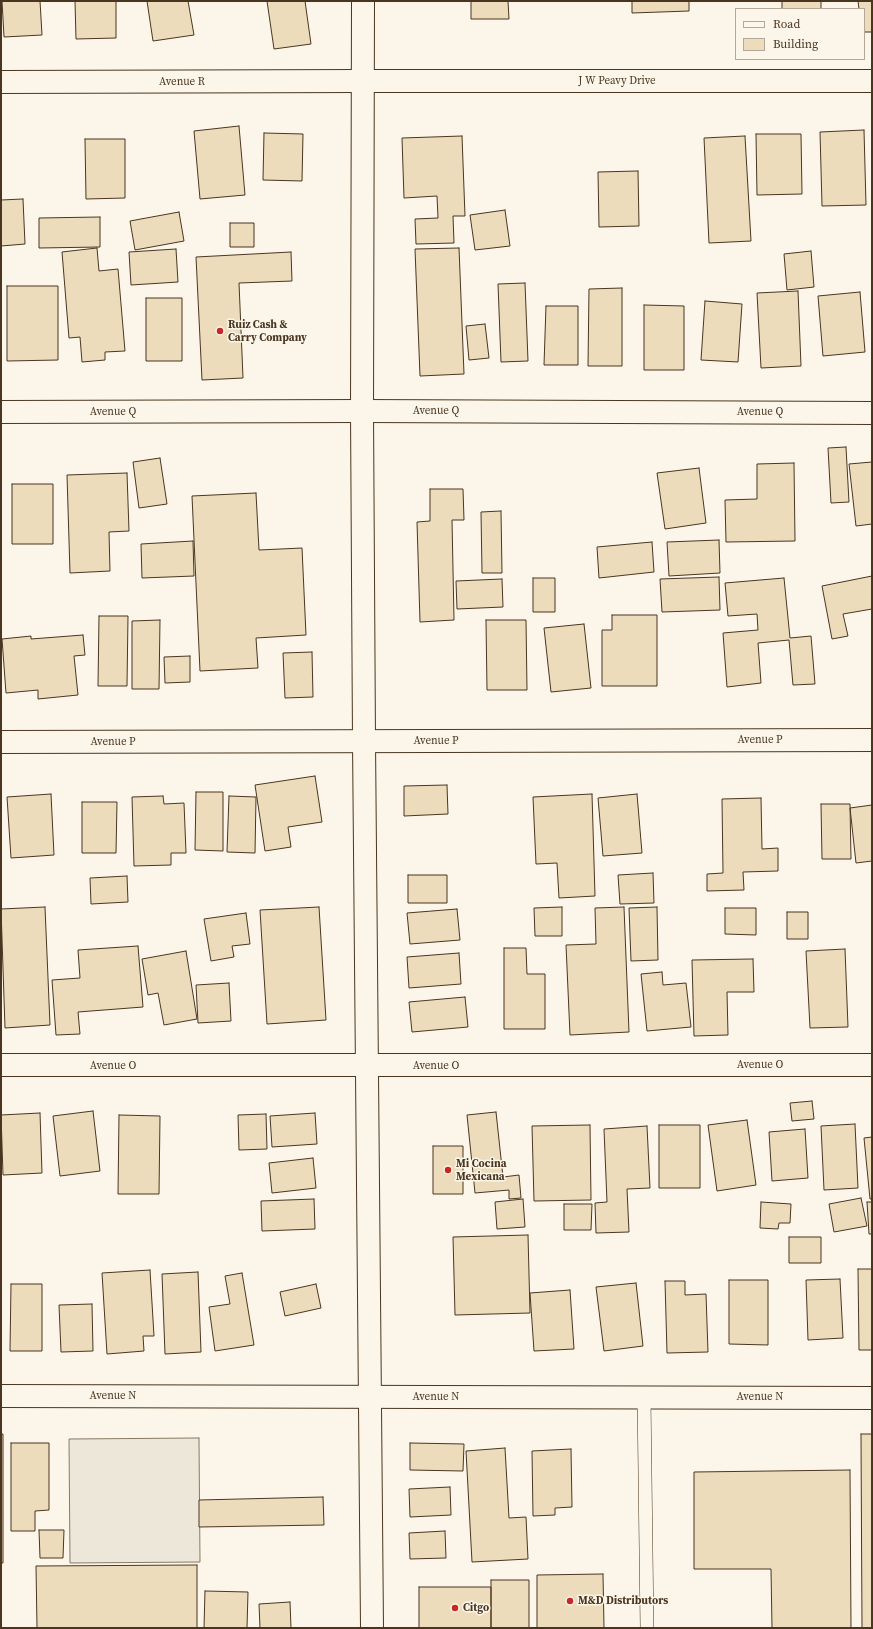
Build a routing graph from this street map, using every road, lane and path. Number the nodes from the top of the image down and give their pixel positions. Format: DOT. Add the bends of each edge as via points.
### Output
graph roads {
  1 [pos="363,1"];
  2 [pos="363,81"];
  3 [pos="872,81"];
  4 [pos="1,82"];
  5 [pos="362,411"];
  6 [pos="1,412"];
  7 [pos="872,413"];
  8 [pos="872,740"];
  9 [pos="364,741"];
  10 [pos="1,742"];
  11 [pos="1,1065"];
  12 [pos="872,1065"];
  13 [pos="366,1066"];
  14 [pos="1,1396"];
  15 [pos="370,1397"];
  16 [pos="644,1397"];
  17 [pos="872,1398"];
  18 [pos="372,1628"];
  19 [pos="647,1628"];
  1 -- 2 [label="street"];
  2 -- 3 [label="street, J W Peavy Drive"];
  2 -- 4 [label="street, Avenue R"];
  2 -- 5 [label="street"];
  5 -- 6 [label="street, Avenue Q"];
  5 -- 7 [label="street, Avenue Q"];
  5 -- 9 [label="street"];
  8 -- 9 [label="street, Avenue P"];
  9 -- 10 [label="street, Avenue P"];
  9 -- 13 [label="street"];
  11 -- 13 [label="street, Avenue O"];
  12 -- 13 [label="street, Avenue O"];
  13 -- 15 [label="street"];
  14 -- 15 [label="street, Avenue N"];
  15 -- 16 [label="street, Avenue N"];
  15 -- 18 [label="street"];
  16 -- 17 [label="street, Avenue N"];
  16 -- 19 [label="lane"];
}
